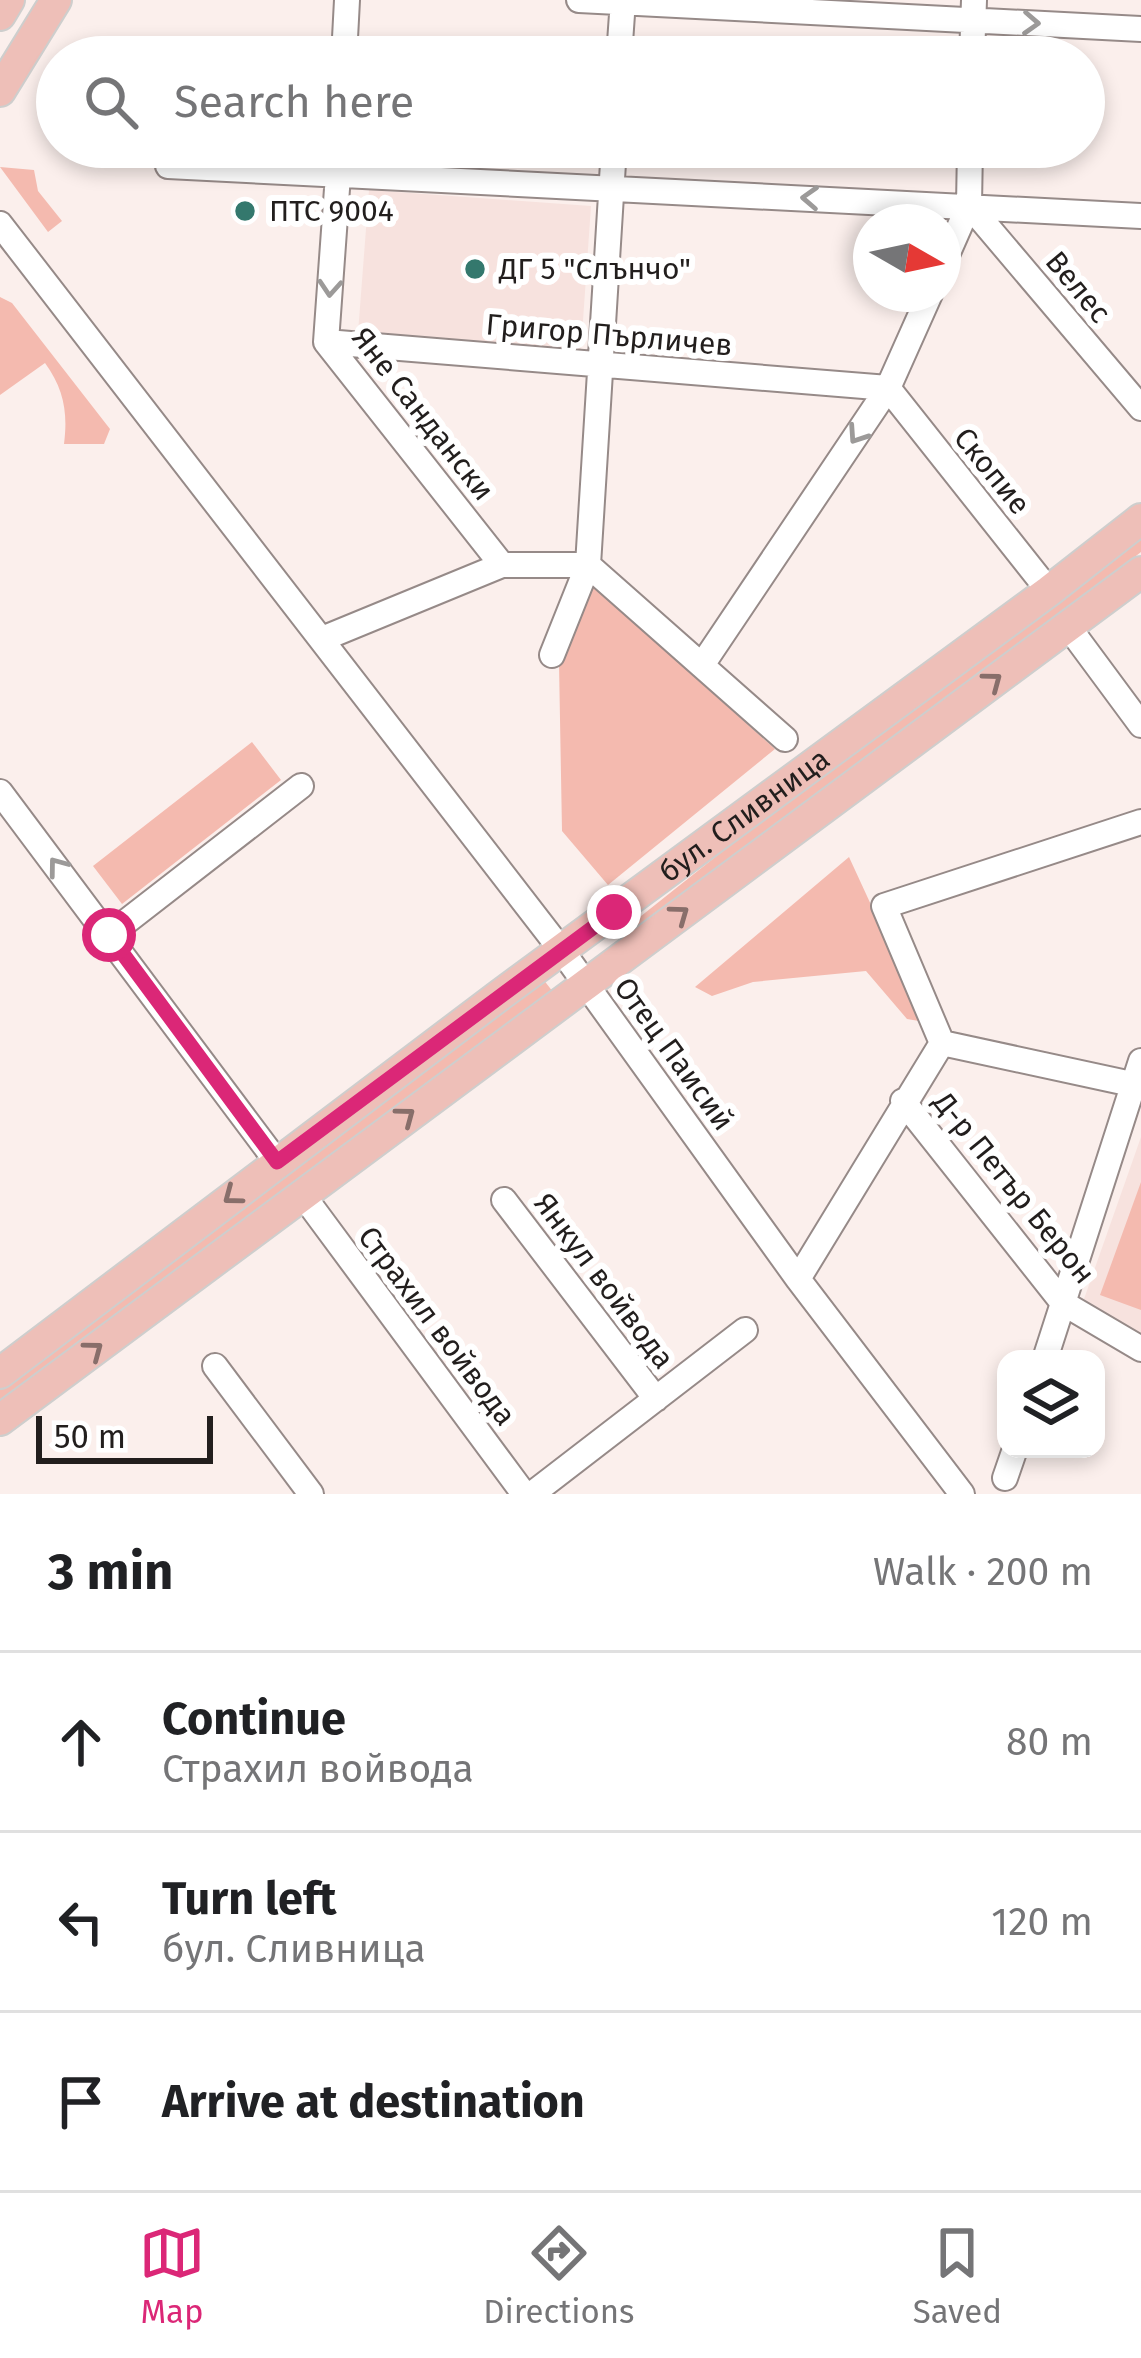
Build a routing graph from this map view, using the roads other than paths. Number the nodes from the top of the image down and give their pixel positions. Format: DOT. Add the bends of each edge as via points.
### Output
graph roads {
  1 [pos="9,0"];
  2 [pos="56,0"];
  3 [pos="347,0"];
  4 [pos="579,0"];
  5 [pos="623,2"];
  6 [pos="974,10"];
  7 [pos="0,15"];
  8 [pos="1141,29"];
  9 [pos="345,36"];
  10 [pos="621,36"];
  11 [pos="0,91"];
  12 [pos="338,168"];
  13 [pos="423,168"];
  14 [pos="612,168"];
  15 [pos="970,168"];
  16 [pos="611,188"];
  17 [pos="969,205"];
  18 [pos="1141,217"];
  19 [pos="961,223"];
  20 [pos="0,224"];
  21 [pos="922,312"];
  22 [pos="326,342"];
  23 [pos="600,364"];
  24 [pos="888,388"];
  25 [pos="1141,408"];
  26 [pos="1141,519"];
  27 [pos="502,565"];
  28 [pos="588,565"];
  29 [pos="1141,572"];
  30 [pos="1049,591"];
  31 [pos="1067,625"];
  32 [pos="322,639"];
  33 [pos="552,655"];
  34 [pos="702,665"];
  35 [pos="1141,725"];
  36 [pos="785,740"];
  37 [pos="301,786"];
  38 [pos="0,792"];
  39 [pos="1141,822"];
  40 [pos="109,935"];
  41 [pos="562,951"];
  42 [pos="585,982"];
  43 [pos="942,1043"];
  44 [pos="1139,1078"];
  45 [pos="904,1101"];
  46 [pos="277,1162"];
  47 [pos="302,1194"];
  48 [pos="504,1200"];
  49 [pos="798,1279"];
  50 [pos="1063,1303"];
  51 [pos="745,1330"];
  52 [pos="1141,1349"];
  53 [pos="1048,1350"];
  54 [pos="215,1366"];
  55 [pos="0,1373"];
  56 [pos="656,1399"];
  57 [pos="0,1420"];
  58 [pos="1012,1458"];
  59 [pos="1005,1478"];
  60 [pos="310,1494"];
  61 [pos="528,1494"];
  62 [pos="962,1494"];
  1 -- 7 [label="main road"];
  2 -- 11 [label="main road"];
  3 -- 9 [label="street"];
  4 -- 5 [label="street"];
  5 -- 6 [label="street"];
  5 -- 10 [label="street"];
  6 -- 8 [label="street, one-way"];
  12 -- 22 [label="street, Яне Сандански, one-way"];
  13 -- 16 [label="street"];
  14 -- 16 [label="street"];
  15 -- 17 [label="street"];
  17 -- 16 [label="street, one-way"];
  16 -- 23 [label="street"];
  17 -- 18 [label="street"];
  17 -- 19 [label="street"];
  17 -- 25 [label="street, Велес"];
  20 -- 32 [label="street, Отец Паисий"];
  21 -- 24 [label="street"];
  22 -- 23 [label="street, Григор Пърличев"];
  22 -- 27 [label="street, Яне Сандански"];
  23 -- 24 [label="street, Григор Пърличев"];
  23 -- 28 [label="street"];
  24 -- 30 [label="street, Скопие"];
  24 -- 34 [label="street, one-way"];
  26 -- 30 [label="main road, бул. Сливница"];
  27 -- 28 [label="street"];
  27 -- 32 [label="street"];
  28 -- 33 [label="street"];
  28 -- 34 [label="street"];
  29 -- 31 [label="main road, бул. Сливница"];
  30 -- 41 [label="main road, бул. Сливница"];
  31 -- 35 [label="street"];
  42 -- 31 [label="main road, бул. Сливница, one-way"];
  32 -- 41 [label="street, Отец Паисий"];
  34 -- 36 [label="street"];
  37 -- 40 [label="street"];
  40 -- 38 [label="street, one-way"];
  39 -- 43 [label="street" via="884,906"];
  40 -- 46 [label="street"];
  41 -- 42 [label="street, Отец Паисий"];
  41 -- 46 [label="main road, бул. Сливница"];
  47 -- 42 [label="main road, бул. Сливница, one-way"];
  42 -- 49 [label="street, Отец Паисий"];
  43 -- 44 [label="street"];
  43 -- 45 [label="street"];
  44 -- 50 [label="street"];
  45 -- 49 [label="street"];
  45 -- 50 [label="street, Д-р Петър Берон"];
  46 -- 55 [label="main road, бул. Сливница, one-way"];
  57 -- 47 [label="main road, бул. Сливница, one-way"];
  47 -- 61 [label="street, Страхил войвода"];
  48 -- 56 [label="street, Янкул войвода"];
  49 -- 62 [label="street, Отец Паисий"];
  50 -- 52 [label="street, Д-р Петър Берон"];
  50 -- 53 [label="street"];
  51 -- 56 [label="street"];
  54 -- 60 [label="street"];
  56 -- 61 [label="street"];
  58 -- 59 [label="street"];
}
